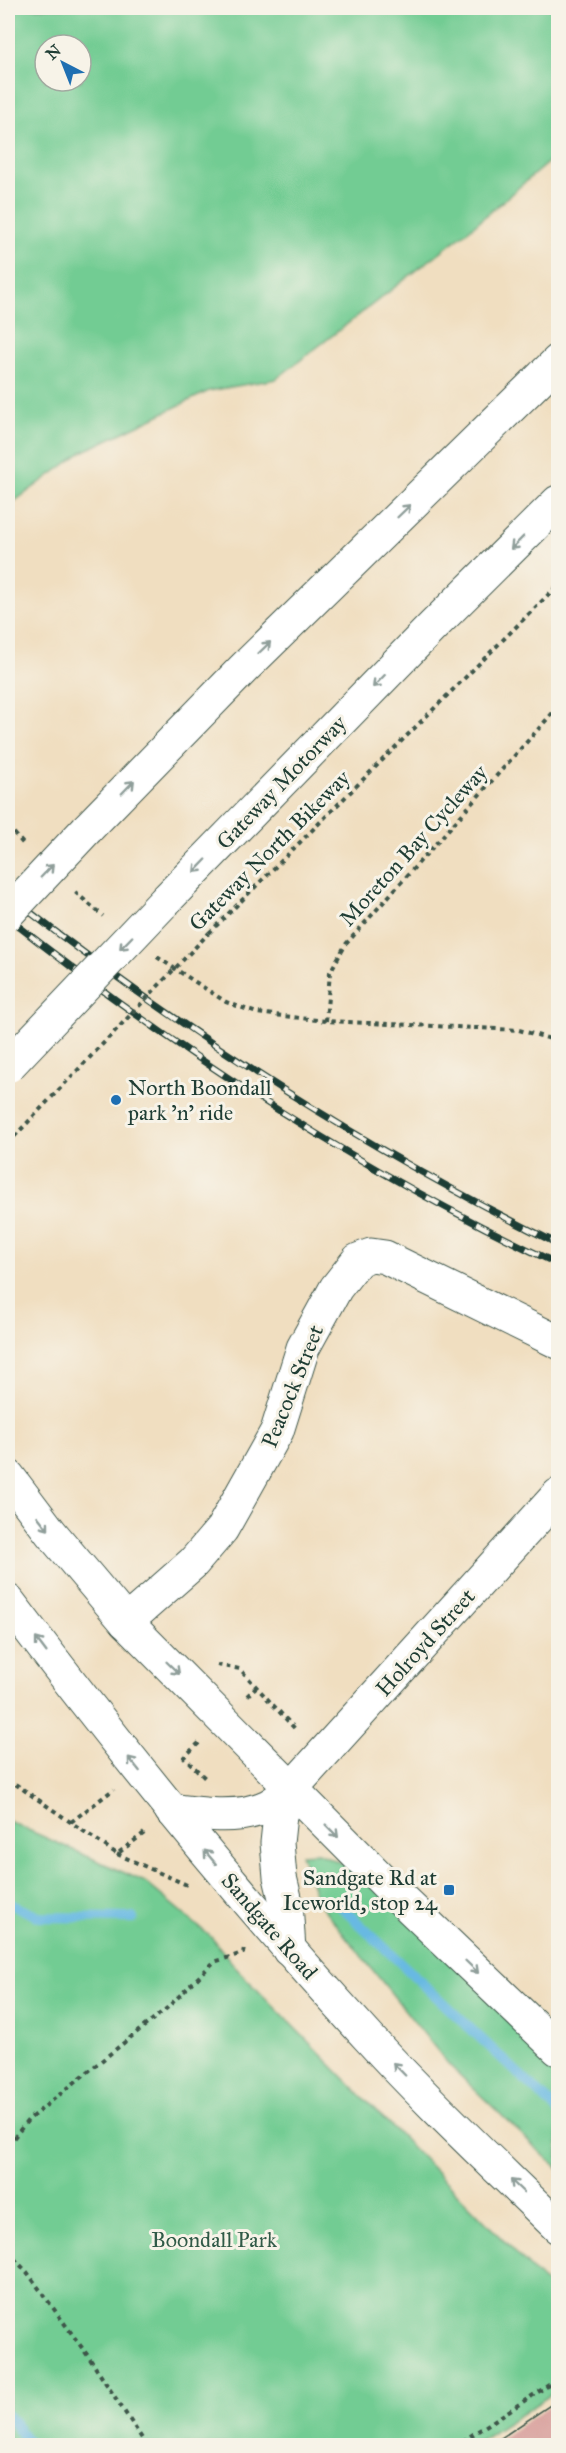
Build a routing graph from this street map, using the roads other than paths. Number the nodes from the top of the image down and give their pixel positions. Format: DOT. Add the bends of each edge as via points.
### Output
graph roads {
  1 [pos="558,361"];
  2 [pos="558,502"];
  3 [pos="8,913"];
  4 [pos="8,1066"];
  5 [pos="558,1342"];
  6 [pos="8,1476"];
  7 [pos="558,1495"];
  8 [pos="8,1601"];
  9 [pos="126,1622"];
  10 [pos="291,1790"];
  11 [pos="161,1819"];
  12 [pos="289,1950"];
  13 [pos="558,2049"];
  14 [pos="558,2227"];
  3 -- 1 [label="main road, one-way, bridge" via="244,668"];
  2 -- 4 [label="main road, Gateway Motorway, one-way, bridge" via="432,626"];
  5 -- 9 [label="main road, Peacock Street" via="385,1257 371,1255 358,1260 343,1277 309,1335 277,1431 222,1529 193,1563"];
  6 -- 9 [label="main road, one-way"];
  7 -- 10 [label="main road, Holroyd Street"];
  11 -- 8 [label="main road, Sandgate Road, one-way" via="140,1771"];
  9 -- 10 [label="main road, one-way"];
  10 -- 11 [label="main road" via="269,1806 248,1813"];
  10 -- 12 [label="main road" via="280,1815 277,1843"];
  10 -- 13 [label="main road, one-way"];
  12 -- 11 [label="main road, Sandgate Road, one-way"];
  14 -- 12 [label="main road, Sandgate Road, one-way" via="386,2056"];
}
